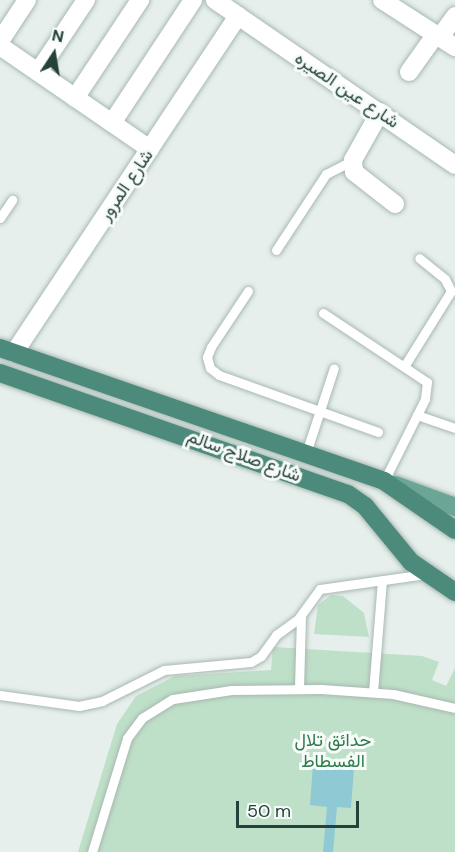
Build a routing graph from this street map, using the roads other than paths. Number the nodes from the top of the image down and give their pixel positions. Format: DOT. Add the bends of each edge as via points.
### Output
graph roads {
  1 [pos="27,0"];
  2 [pos="86,0"];
  3 [pos="140,0"];
  4 [pos="193,0"];
  5 [pos="382,0"];
  6 [pos="227,6"];
  7 [pos="455,16"];
  8 [pos="444,40"];
  9 [pos="0,41"];
  10 [pos="0,46"];
  11 [pos="38,72"];
  12 [pos="409,72"];
  13 [pos="75,98"];
  14 [pos="380,112"];
  15 [pos="112,123"];
  16 [pos="150,149"];
  17 [pos="353,160"];
  18 [pos="455,165"];
  19 [pos="12,200"];
  20 [pos="395,204"];
  21 [pos="0,218"];
  22 [pos="276,250"];
  23 [pos="419,258"];
  24 [pos="248,291"];
  25 [pos="323,313"];
  26 [pos="7,351"];
  27 [pos="405,365"];
  28 [pos="334,368"];
  29 [pos="0,373"];
  30 [pos="319,411"];
  31 [pos="417,415"];
  32 [pos="455,428"];
  33 [pos="378,432"];
  34 [pos="306,453"];
  35 [pos="384,481"];
  36 [pos="455,507"];
  37 [pos="455,531"];
  38 [pos="426,574"];
  39 [pos="382,580"];
  40 [pos="455,592"];
  41 [pos="301,616"];
  42 [pos="299,688"];
  43 [pos="373,692"];
  44 [pos="0,695"];
  45 [pos="455,708"];
  46 [pos="92,852"];
  1 -- 9 [label="street"];
  2 -- 11 [label="street"];
  3 -- 13 [label="street"];
  4 -- 15 [label="street"];
  5 -- 8 [label="street"];
  6 -- 14 [label="street, شارع عين الصيره"];
  6 -- 16 [label="street, شارع المرور"];
  7 -- 8 [label="street"];
  8 -- 12 [label="street"];
  10 -- 11 [label="street"];
  11 -- 13 [label="street"];
  13 -- 15 [label="street"];
  14 -- 17 [label="street"];
  14 -- 18 [label="street, شارع عين الصيره"];
  15 -- 16 [label="street"];
  16 -- 26 [label="street, شارع المرور"];
  17 -- 20 [label="street" via="354,172 361,181"];
  17 -- 22 [label="lane" via="326,174"];
  19 -- 21 [label="lane"];
  23 -- 27 [label="lane" via="445,279 451,291"];
  24 -- 30 [label="lane" via="211,347 207,357 210,368 219,375"];
  25 -- 27 [label="lane"];
  26 -- 34 [label="highway, شارع صلاح سالم"];
  27 -- 31 [label="lane" via="427,382"];
  28 -- 30 [label="lane"];
  29 -- 38 [label="highway, شارع صلاح سالم" via="348,494 365,506"];
  30 -- 33 [label="lane"];
  30 -- 34 [label="lane"];
  31 -- 32 [label="lane"];
  31 -- 35 [label="lane"];
  34 -- 35 [label="highway, شارع صلاح سالم"];
  35 -- 36 [label="main road, شارع صلاح سالم"];
  35 -- 37 [label="highway, شارع صلاح سالم"];
  38 -- 39 [label="lane"];
  38 -- 40 [label="highway, شارع صلاح سالم"];
  39 -- 41 [label="lane" via="320,589"];
  39 -- 43 [label="lane"];
  41 -- 42 [label="lane"];
  41 -- 44 [label="lane" via="251,662 164,670 91,704 55,705"];
  42 -- 43 [label="lane"];
  42 -- 46 [label="lane" via="190,694 151,711 134,728 122,749"];
  43 -- 45 [label="lane"];
}
